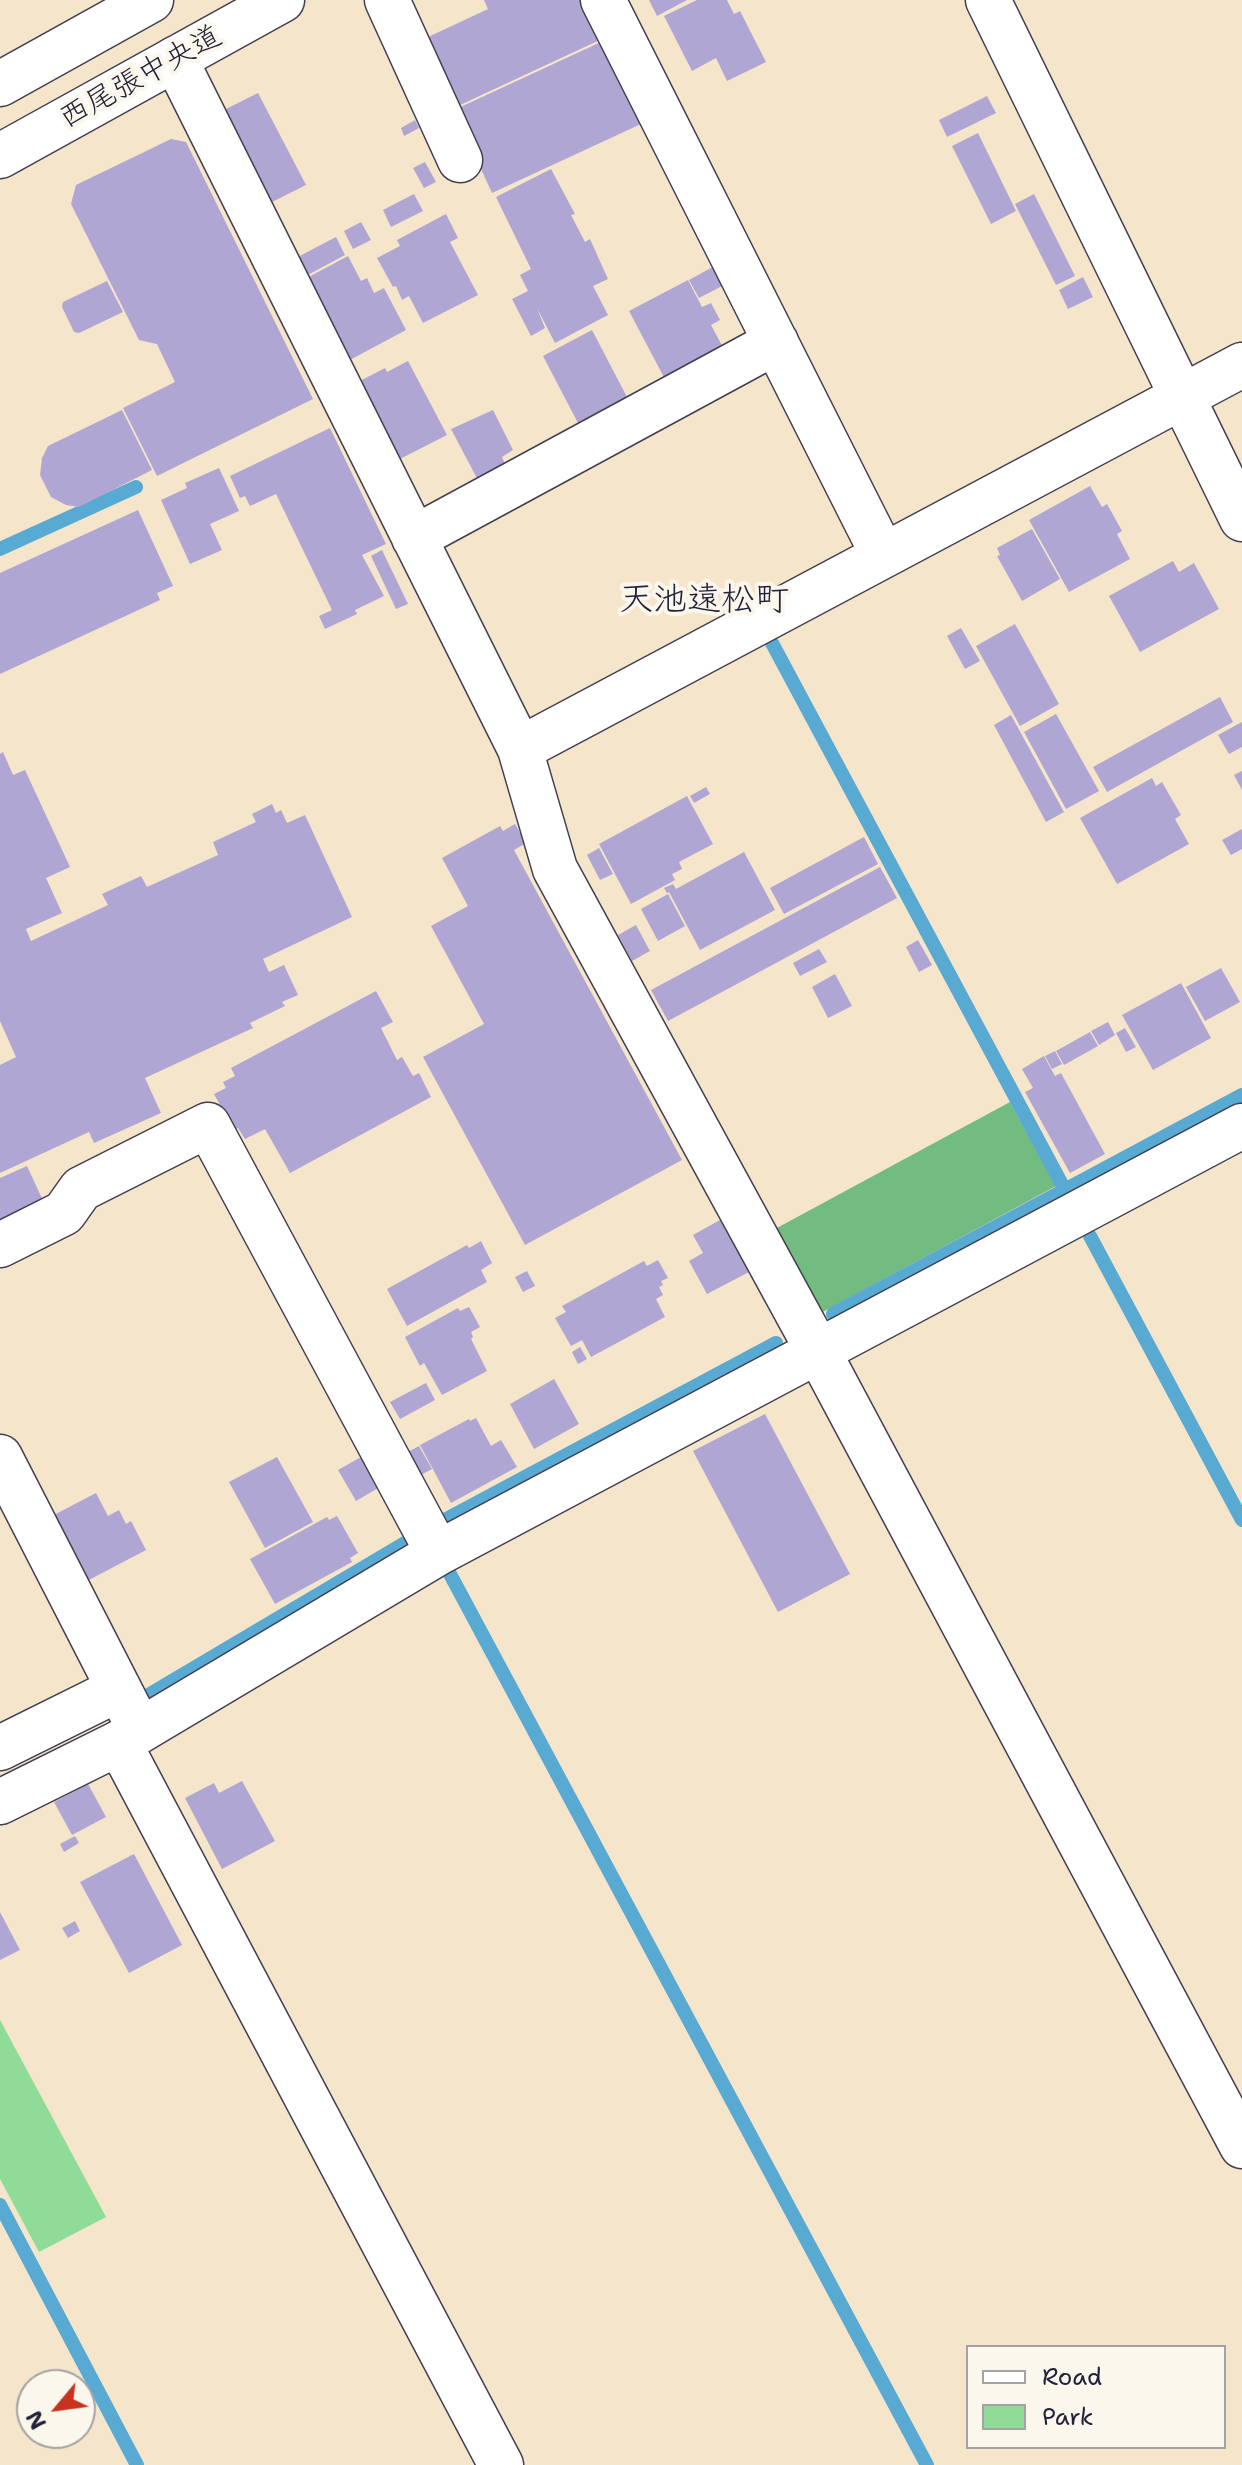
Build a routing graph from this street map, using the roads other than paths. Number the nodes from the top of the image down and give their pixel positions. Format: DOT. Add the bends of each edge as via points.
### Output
graph roads {
  1 [pos="151,0"];
  2 [pos="282,0"];
  3 [pos="387,0"];
  4 [pos="603,0"];
  5 [pos="988,0"];
  6 [pos="175,59"];
  7 [pos="0,84"];
  8 [pos="0,156"];
  9 [pos="460,160"];
  10 [pos="776,342"];
  11 [pos="1242,365"];
  12 [pos="1182,396"];
  13 [pos="1242,519"];
  14 [pos="414,538"];
  15 [pos="883,555"];
  16 [pos="520,749"];
  17 [pos="1242,1126"];
  18 [pos="0,1245"];
  19 [pos="818,1351"];
  20 [pos="0,1457"];
  21 [pos="438,1553"];
  22 [pos="119,1689"];
  23 [pos="130,1736"];
  24 [pos="0,1748"];
  25 [pos="0,1802"];
  26 [pos="1242,2146"];
  27 [pos="501,2465"];
  1 -- 7 [label="street, 西尾張中央道"];
  2 -- 6 [label="street, 西尾張中央道"];
  3 -- 9 [label="street"];
  4 -- 10 [label="street"];
  5 -- 12 [label="street"];
  6 -- 8 [label="street, 西尾張中央道"];
  6 -- 14 [label="street"];
  10 -- 14 [label="street"];
  10 -- 15 [label="street"];
  11 -- 12 [label="street"];
  12 -- 13 [label="street"];
  12 -- 15 [label="street"];
  14 -- 16 [label="street"];
  15 -- 16 [label="street"];
  16 -- 19 [label="street" via="555,869"];
  17 -- 19 [label="street"];
  18 -- 21 [label="street" via="64,1213 81,1189 208,1125"];
  19 -- 21 [label="street"];
  19 -- 26 [label="street"];
  20 -- 22 [label="street"];
  21 -- 23 [label="street"];
  22 -- 23 [label="street"];
  22 -- 24 [label="street"];
  23 -- 25 [label="street"];
  23 -- 27 [label="street"];
}
